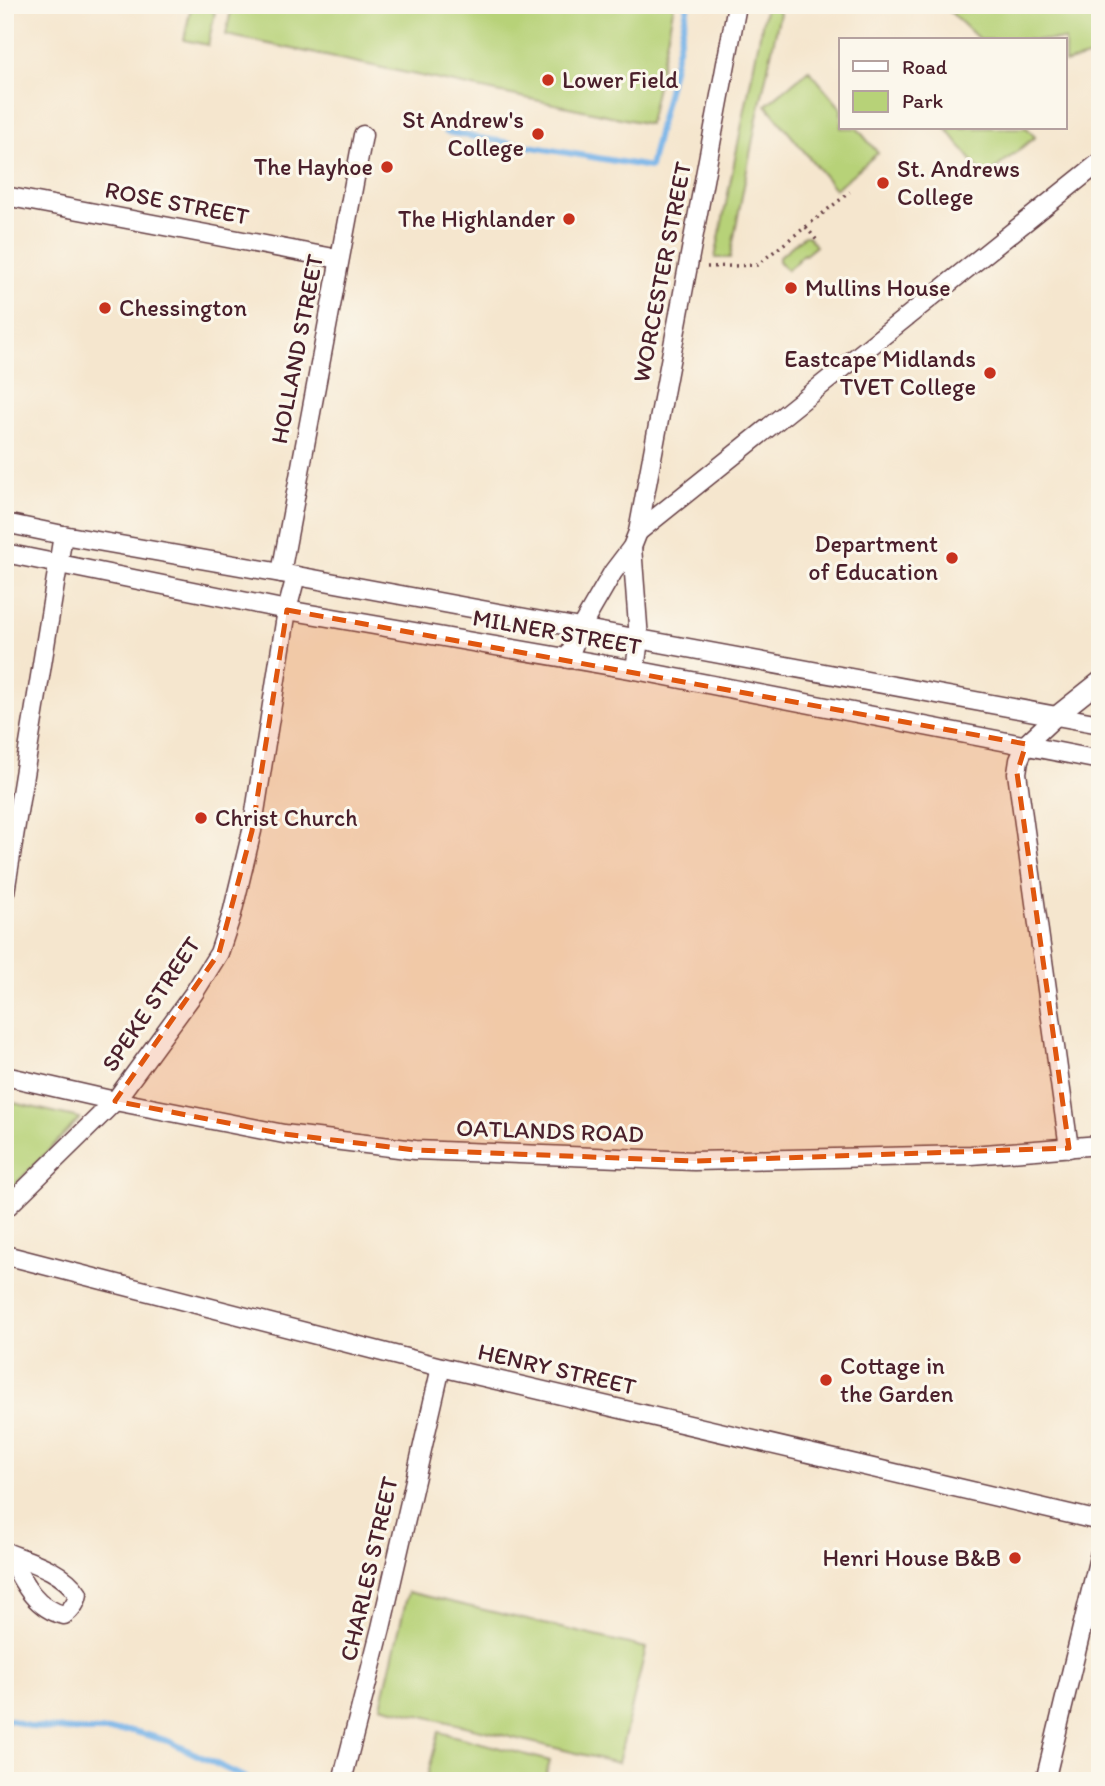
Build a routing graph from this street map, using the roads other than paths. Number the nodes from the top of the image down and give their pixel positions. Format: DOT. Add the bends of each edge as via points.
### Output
graph roads {
  1 [pos="737,5"];
  2 [pos="363,135"];
  3 [pos="1100,162"];
  4 [pos="5,196"];
  5 [pos="339,260"];
  6 [pos="5,523"];
  7 [pos="63,535"];
  8 [pos="635,539"];
  9 [pos="5,553"];
  10 [pos="58,564"];
  11 [pos="288,574"];
  12 [pos="287,610"];
  13 [pos="580,629"];
  14 [pos="639,639"];
  15 [pos="568,659"];
  16 [pos="635,670"];
  17 [pos="1100,681"];
  18 [pos="1056,716"];
  19 [pos="1100,724"];
  20 [pos="1026,744"];
  21 [pos="1100,760"];
  22 [pos="5,892"];
  23 [pos="5,1076"];
  24 [pos="115,1101"];
  25 [pos="1100,1145"];
  26 [pos="1069,1148"];
  27 [pos="5,1209"];
  28 [pos="5,1255"];
  29 [pos="441,1367"];
  30 [pos="1100,1521"];
  31 [pos="1100,1553"];
  32 [pos="342,1781"];
  33 [pos="1045,1781"];
  1 -- 8 [label="street, WORCESTER STREET"];
  2 -- 5 [label="street, HOLLAND STREET"];
  3 -- 8 [label="street"];
  4 -- 5 [label="street, ROSE STREET"];
  5 -- 11 [label="street, HOLLAND STREET"];
  6 -- 7 [label="street, MILNER STREET"];
  7 -- 10 [label="street"];
  7 -- 11 [label="street, MILNER STREET"];
  8 -- 13 [label="street, WORCESTER STREET"];
  8 -- 14 [label="street, WORCESTER STREET"];
  9 -- 10 [label="street, MILNER STREET"];
  10 -- 12 [label="street, MILNER STREET"];
  10 -- 22 [label="street"];
  11 -- 12 [label="street, SPEKE STREET"];
  11 -- 13 [label="street, MILNER STREET"];
  12 -- 15 [label="street, MILNER STREET"];
  12 -- 24 [label="street, SPEKE STREET" via="252,831 219,953"];
  13 -- 14 [label="street, MILNER STREET"];
  13 -- 15 [label="street, WORCESTER STREET"];
  14 -- 16 [label="street, WORCESTER STREET"];
  14 -- 18 [label="street, MILNER STREET"];
  15 -- 16 [label="street, MILNER STREET"];
  16 -- 20 [label="street, MILNER STREET"];
  17 -- 18 [label="street"];
  18 -- 19 [label="street, MILNER STREET"];
  18 -- 20 [label="street"];
  20 -- 21 [label="street, MILNER STREET"];
  20 -- 26 [label="street" via="1017,773"];
  23 -- 24 [label="street, OATLANDS ROAD"];
  24 -- 26 [label="street, OATLANDS ROAD" via="285,1135 415,1150 694,1161 971,1155"];
  24 -- 27 [label="street, SPEKE STREET"];
  25 -- 26 [label="street, OATLANDS ROAD"];
  28 -- 29 [label="street, HENRY STREET"];
  29 -- 30 [label="street, HENRY STREET"];
  29 -- 32 [label="street, CHARLES STREET"];
  31 -- 33 [label="street"];
}
